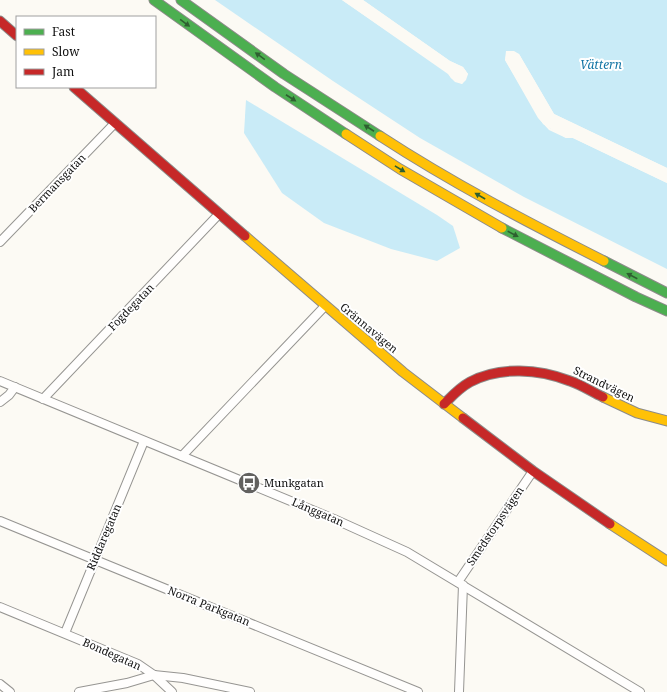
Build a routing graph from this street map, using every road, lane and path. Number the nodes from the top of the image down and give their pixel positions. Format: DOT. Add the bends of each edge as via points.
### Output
graph roads {
  1 [pos="154,0"];
  2 [pos="181,0"];
  3 [pos="0,21"];
  4 [pos="16,35"];
  5 [pos="75,88"];
  6 [pos="115,123"];
  7 [pos="219,214"];
  8 [pos="0,242"];
  9 [pos="667,293"];
  10 [pos="325,306"];
  11 [pos="667,312"];
  12 [pos="0,381"];
  13 [pos="15,387"];
  14 [pos="43,399"];
  15 [pos="0,402"];
  16 [pos="444,404"];
  17 [pos="667,421"];
  18 [pos="144,441"];
  19 [pos="182,456"];
  20 [pos="533,471"];
  21 [pos="0,521"];
  22 [pos="95,559"];
  23 [pos="667,561"];
  24 [pos="460,583"];
  25 [pos="0,607"];
  26 [pos="64,633"];
  27 [pos="154,675"];
  28 [pos="0,684"];
  29 [pos="2,692"];
  30 [pos="11,692"];
  31 [pos="79,692"];
  32 [pos="172,692"];
  33 [pos="250,692"];
  34 [pos="418,692"];
  35 [pos="459,692"];
  36 [pos="640,692"];
  1 -- 11 [label="main road, one-way" via="275,87 400,169 504,229"];
  9 -- 2 [label="main road, one-way" via="515,216 406,153 284,74"];
  3 -- 4 [label="main road"];
  5 -- 6 [label="main road, Grännavägen"];
  6 -- 7 [label="main road, Grännavägen"];
  6 -- 8 [label="street, Bermansgatan"];
  7 -- 10 [label="main road, Grännavägen"];
  7 -- 14 [label="street, Fogdegatan"];
  10 -- 16 [label="main road, Grännavägen"];
  10 -- 19 [label="street"];
  12 -- 13 [label="street, Långgatan"];
  13 -- 14 [label="street, Långgatan"];
  13 -- 15 [label="street"];
  14 -- 18 [label="street, Långgatan"];
  16 -- 17 [label="main road, Strandvägen" via="465,384 484,376 530,371 570,380 630,411"];
  16 -- 20 [label="main road, Grännavägen"];
  18 -- 19 [label="street, Långgatan"];
  18 -- 22 [label="street, Riddaregatan"];
  19 -- 24 [label="street, Långgatan" via="360,530 406,552"];
  20 -- 23 [label="main road, Grännavägen"];
  20 -- 24 [label="street, Smedstorpsvägen"];
  21 -- 22 [label="street, Norra Parkgatan"];
  22 -- 26 [label="street, Riddaregatan"];
  22 -- 34 [label="street, Norra Parkgatan"];
  24 -- 35 [label="street"];
  24 -- 36 [label="street, Långgatan"];
  25 -- 26 [label="street, Bondegatan"];
  26 -- 27 [label="street, Bondegatan" via="138,664"];
  27 -- 31 [label="street"];
  27 -- 32 [label="street"];
  27 -- 33 [label="street, Bondegatan" via="183,678"];
  28 -- 30 [label="street"];
  29 -- 30 [label="street"];
}
